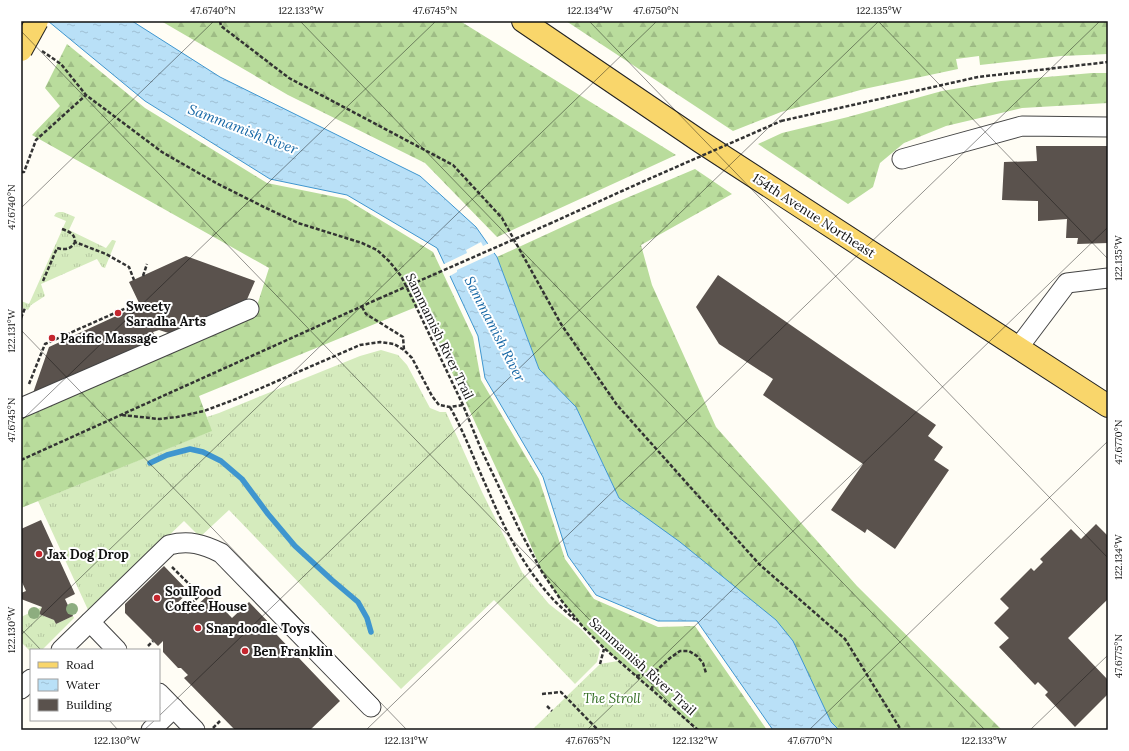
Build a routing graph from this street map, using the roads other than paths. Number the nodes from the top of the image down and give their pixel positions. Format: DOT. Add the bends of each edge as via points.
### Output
graph roads {
  1 [pos="37,21"];
  2 [pos="523,21"];
  3 [pos="30,49"];
  4 [pos="1108,127"];
  5 [pos="902,159"];
  6 [pos="1108,278"];
  7 [pos="249,309"];
  8 [pos="1018,348"];
  9 [pos="1108,406"];
  10 [pos="21,408"];
  11 [pos="90,622"];
  12 [pos="62,649"];
  13 [pos="116,649"];
  14 [pos="30,680"];
  15 [pos="21,689"];
  16 [pos="160,694"];
  17 [pos="371,707"];
  18 [pos="174,708"];
  19 [pos="151,730"];
  20 [pos="195,730"];
  1 -- 3 [label="main road, bridge"];
  2 -- 8 [label="main road, 154th Avenue Northeast" via="701,142"];
  4 -- 5 [label="street" via="1022,126"];
  6 -- 8 [label="street" via="1067,283"];
  7 -- 10 [label="street"];
  8 -- 9 [label="main road, 154th Avenue Northeast"];
  11 -- 12 [label="street"];
  11 -- 13 [label="street"];
  11 -- 17 [label="street" via="169,545 180,542 209,547 221,553"];
  14 -- 15 [label="street"];
  16 -- 18 [label="street"];
  18 -- 19 [label="street"];
  18 -- 20 [label="street"];
}
